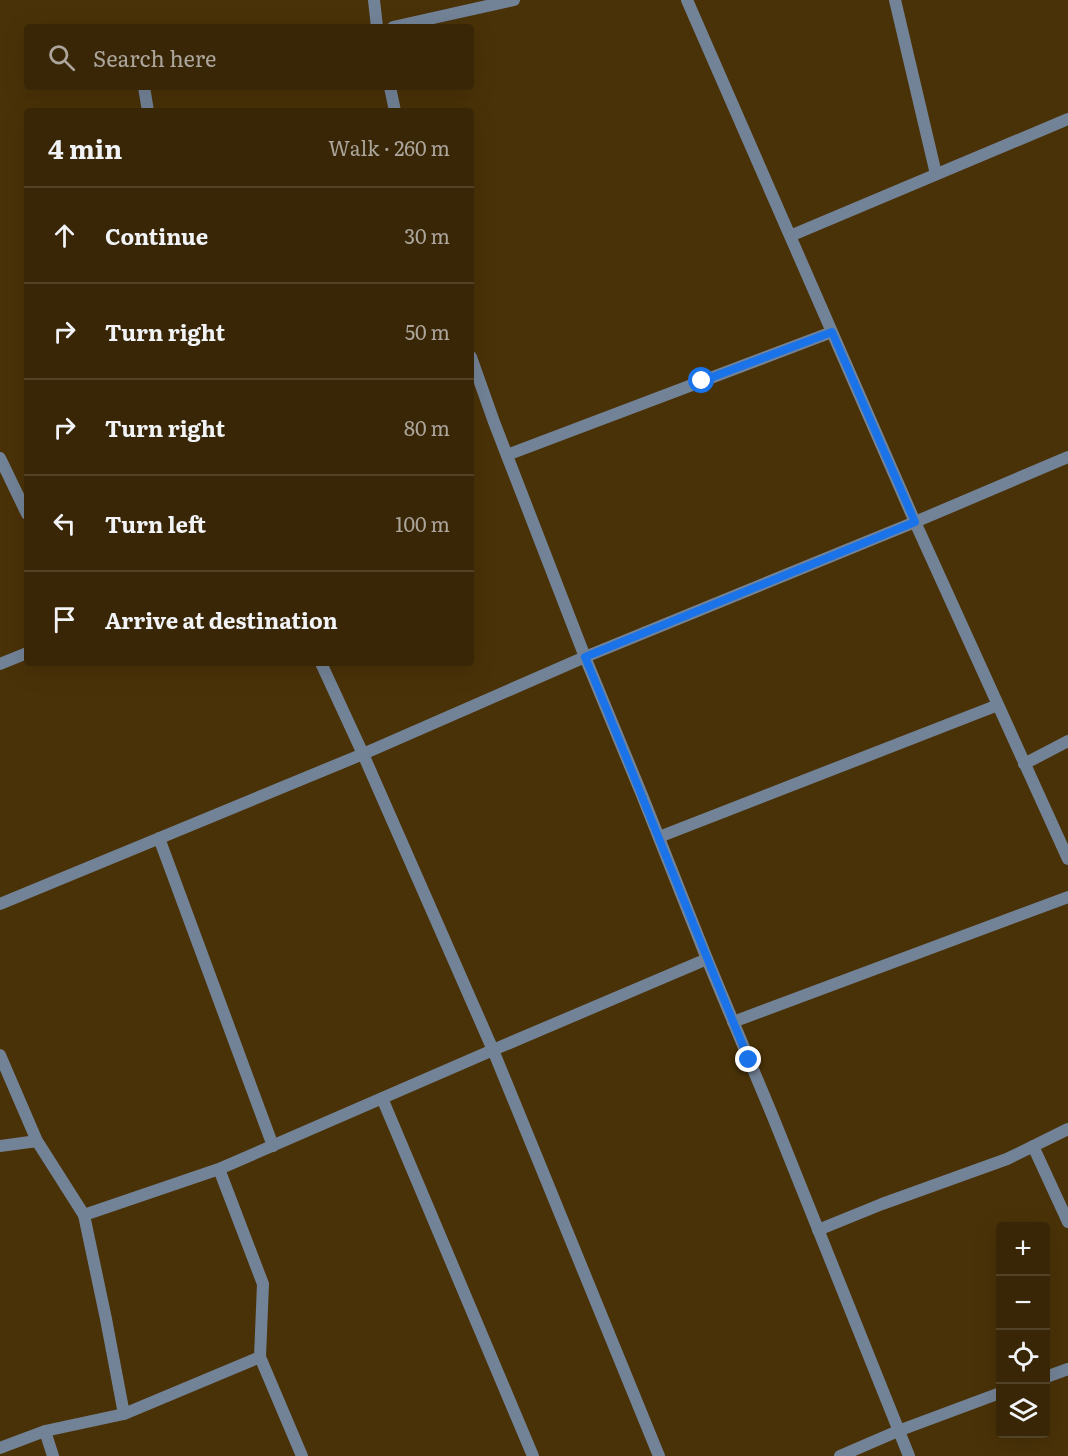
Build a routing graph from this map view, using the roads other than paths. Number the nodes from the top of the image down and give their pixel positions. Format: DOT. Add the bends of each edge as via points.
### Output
graph roads {
  1 [pos="374,0"];
  2 [pos="514,0"];
  3 [pos="687,0"];
  4 [pos="895,0"];
  5 [pos="377,24"];
  6 [pos="406,24"];
  7 [pos="144,90"];
  8 [pos="391,90"];
  9 [pos="148,108"];
  10 [pos="394,108"];
  11 [pos="1068,119"];
  12 [pos="936,174"];
  13 [pos="790,236"];
  14 [pos="832,332"];
  15 [pos="474,365"];
  16 [pos="507,455"];
  17 [pos="1068,457"];
  18 [pos="0,458"];
  19 [pos="24,507"];
  20 [pos="915,522"];
  21 [pos="24,654"];
  22 [pos="585,657"];
  23 [pos="0,664"];
  24 [pos="322,666"];
  25 [pos="998,705"];
  26 [pos="1068,741"];
  27 [pos="363,754"];
  28 [pos="1024,764"];
  29 [pos="659,837"];
  30 [pos="159,838"];
  31 [pos="1068,859"];
  32 [pos="1068,897"];
  33 [pos="1,902"];
  34 [pos="707,959"];
  35 [pos="733,1022"];
  36 [pos="493,1050"];
  37 [pos="0,1055"];
  38 [pos="382,1098"];
  39 [pos="1068,1129"];
  40 [pos="37,1141"];
  41 [pos="0,1146"];
  42 [pos="273,1146"];
  43 [pos="1033,1146"];
  44 [pos="219,1169"];
  45 [pos="84,1215"];
  46 [pos="1068,1222"];
  47 [pos="818,1230"];
  48 [pos="260,1357"];
  49 [pos="1068,1368"];
  50 [pos="1050,1375"];
  51 [pos="996,1394"];
  52 [pos="124,1414"];
  53 [pos="45,1431"];
  54 [pos="898,1431"];
  55 [pos="0,1448"];
  56 [pos="53,1456"];
  57 [pos="302,1456"];
  58 [pos="533,1456"];
  59 [pos="659,1456"];
  60 [pos="840,1456"];
  61 [pos="909,1456"];
  1 -- 5 [label="street"];
  2 -- 6 [label="street"];
  3 -- 13 [label="street"];
  4 -- 12 [label="street"];
  7 -- 9 [label="street"];
  8 -- 10 [label="street"];
  11 -- 12 [label="street"];
  12 -- 13 [label="street"];
  13 -- 14 [label="street"];
  14 -- 16 [label="street"];
  14 -- 20 [label="street"];
  15 -- 16 [label="street"];
  16 -- 22 [label="street"];
  17 -- 20 [label="street"];
  18 -- 19 [label="street"];
  20 -- 22 [label="street"];
  20 -- 25 [label="street"];
  21 -- 23 [label="street"];
  22 -- 27 [label="street"];
  22 -- 29 [label="street"];
  24 -- 27 [label="street"];
  25 -- 28 [label="street"];
  25 -- 29 [label="street"];
  26 -- 28 [label="street"];
  27 -- 30 [label="street"];
  27 -- 36 [label="street"];
  28 -- 31 [label="street"];
  29 -- 34 [label="street"];
  30 -- 33 [label="street"];
  30 -- 42 [label="street"];
  32 -- 35 [label="street"];
  34 -- 35 [label="street"];
  34 -- 36 [label="street"];
  35 -- 47 [label="street"];
  36 -- 38 [label="street"];
  36 -- 59 [label="street"];
  37 -- 40 [label="street"];
  38 -- 42 [label="street"];
  38 -- 58 [label="street"];
  39 -- 43 [label="street"];
  40 -- 41 [label="street"];
  40 -- 45 [label="street"];
  42 -- 44 [label="street"];
  43 -- 46 [label="street"];
  43 -- 47 [label="street"];
  44 -- 45 [label="street"];
  44 -- 48 [label="street" via="263,1284"];
  45 -- 52 [label="street"];
  47 -- 54 [label="street"];
  48 -- 52 [label="street"];
  48 -- 57 [label="street"];
  49 -- 50 [label="street"];
  51 -- 54 [label="street"];
  52 -- 53 [label="street"];
  53 -- 55 [label="street"];
  53 -- 56 [label="street"];
  54 -- 60 [label="street"];
  54 -- 61 [label="street"];
}
